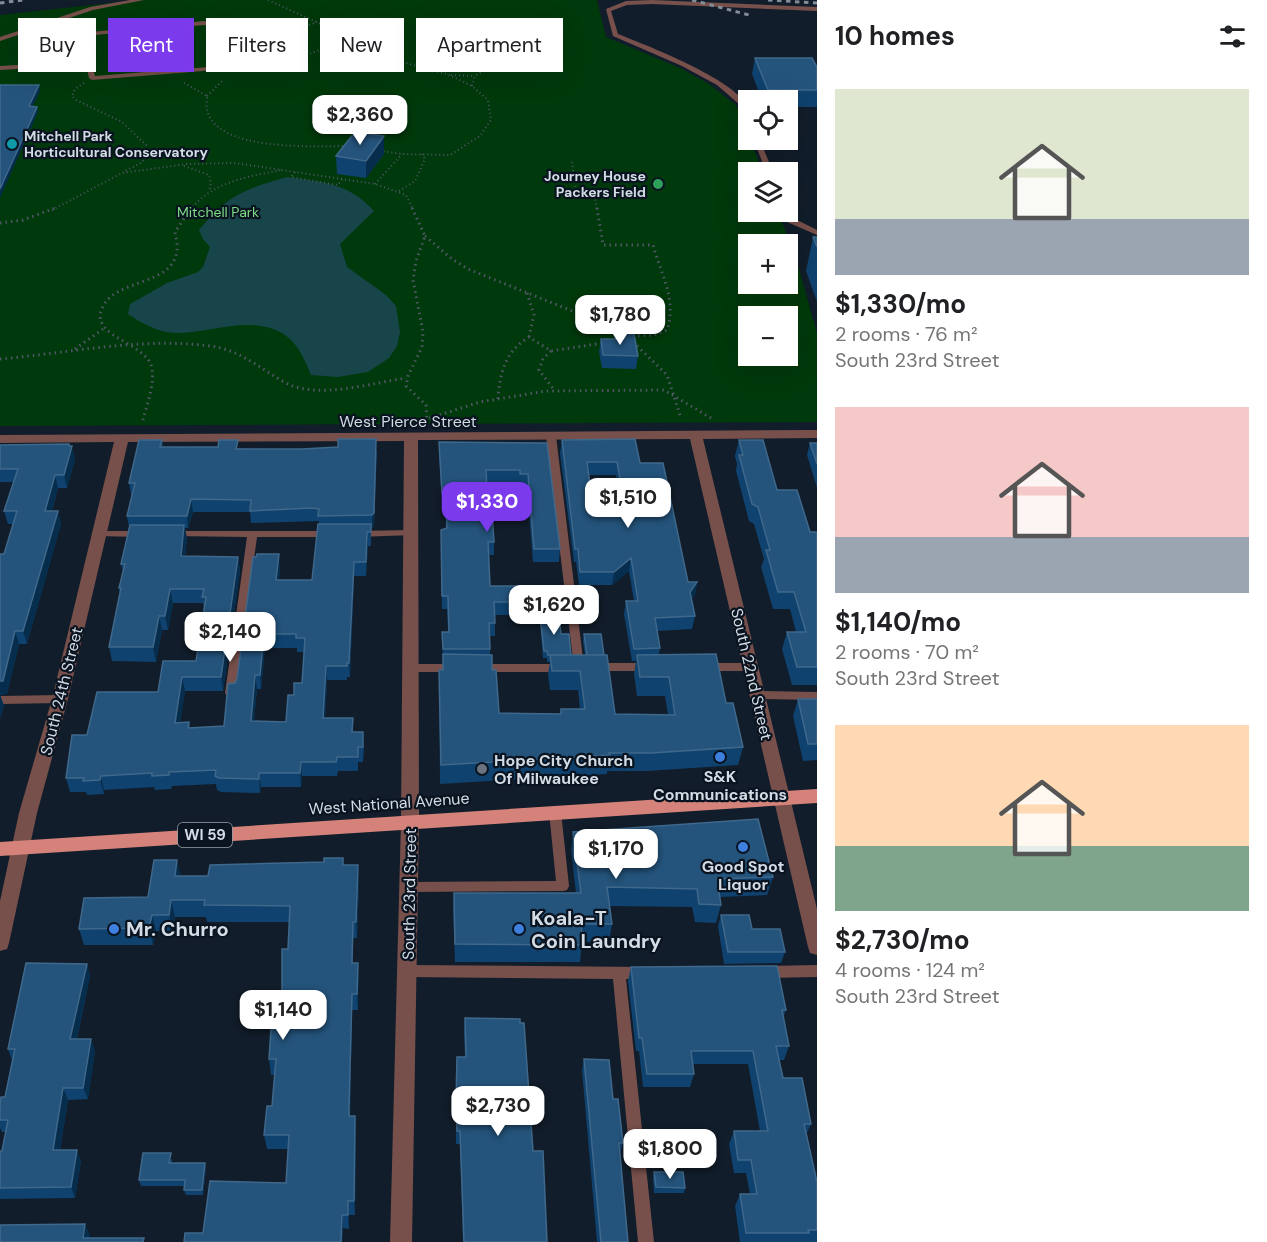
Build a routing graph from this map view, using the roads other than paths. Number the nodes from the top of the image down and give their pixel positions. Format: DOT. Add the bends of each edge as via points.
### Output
graph roads {
  1 [pos="141,0"];
  2 [pos="817,9"];
  3 [pos="0,39"];
  4 [pos="87,63"];
  5 [pos="18,67"];
  6 [pos="0,68"];
  7 [pos="738,100"];
  8 [pos="794,222"];
  9 [pos="817,232"];
  10 [pos="817,434"];
  11 [pos="696,435"];
  12 [pos="551,436"];
  13 [pos="411,437"];
  14 [pos="122,438"];
  15 [pos="0,439"];
  16 [pos="411,533"];
  17 [pos="99,534"];
  18 [pos="151,534"];
  19 [pos="162,534"];
  20 [pos="252,534"];
  21 [pos="335,534"];
  22 [pos="347,534"];
  23 [pos="656,667"];
  24 [pos="689,667"];
  25 [pos="751,667"];
  26 [pos="410,668"];
  27 [pos="579,668"];
  28 [pos="231,693"];
  29 [pos="758,695"];
  30 [pos="817,696"];
  31 [pos="60,699"];
  32 [pos="0,700"];
  33 [pos="817,796"];
  34 [pos="781,797"];
  35 [pos="555,812"];
  36 [pos="410,821"];
  37 [pos="21,847"];
  38 [pos="0,849"];
  39 [pos="409,886"];
  40 [pos="0,943"];
  41 [pos="817,947"];
  42 [pos="407,971"];
  43 [pos="817,971"];
  44 [pos="755,972"];
  45 [pos="653,973"];
  46 [pos="619,974"];
  47 [pos="401,1242"];
  48 [pos="646,1242"];
  1 -- 3 [label="lane" via="92,8"];
  2 -- 7 [label="lane" via="652,2 626,3 608,10 615,35 704,76"];
  4 -- 4 [label="lane" via="81,35 204,23 227,29 238,67 92,78"];
  5 -- 6 [label="lane"];
  8 -- 9 [label="lane"];
  10 -- 11 [label="street, West Pierce Street"];
  11 -- 12 [label="street, West Pierce Street"];
  11 -- 25 [label="street, South 22nd Street"];
  12 -- 13 [label="street, West Pierce Street"];
  12 -- 27 [label="lane"];
  13 -- 14 [label="street, West Pierce Street"];
  13 -- 16 [label="street, South 23rd Street"];
  14 -- 15 [label="street, West Pierce Street"];
  14 -- 17 [label="street, South 24th Street"];
  16 -- 22 [label="lane"];
  16 -- 26 [label="street, South 23rd Street"];
  17 -- 18 [label="lane"];
  17 -- 31 [label="street, South 24th Street"];
  19 -- 20 [label="lane"];
  20 -- 21 [label="lane"];
  20 -- 28 [label="lane"];
  23 -- 27 [label="lane"];
  24 -- 25 [label="lane"];
  25 -- 29 [label="street, South 22nd Street"];
  26 -- 27 [label="lane"];
  26 -- 36 [label="street, South 23rd Street"];
  29 -- 30 [label="lane"];
  29 -- 34 [label="street, South 22nd Street"];
  31 -- 32 [label="lane"];
  31 -- 37 [label="street, South 24th Street"];
  33 -- 34 [label="main road, West National Avenue / WI 59"];
  34 -- 35 [label="main road, West National Avenue / WI 59"];
  34 -- 41 [label="street, South 22nd Street"];
  35 -- 36 [label="main road, West National Avenue / WI 59"];
  35 -- 39 [label="lane" via="563,886"];
  36 -- 37 [label="main road, West National Avenue / WI 59"];
  36 -- 39 [label="street, South 23rd Street"];
  37 -- 38 [label="main road, West National Avenue / WI 59"];
  37 -- 40 [label="street, South 24th Street"];
  39 -- 42 [label="street, South 23rd Street"];
  42 -- 46 [label="lane"];
  42 -- 47 [label="street, South 23rd Street"];
  43 -- 44 [label="lane"];
  45 -- 46 [label="lane"];
  46 -- 48 [label="lane"];
}
